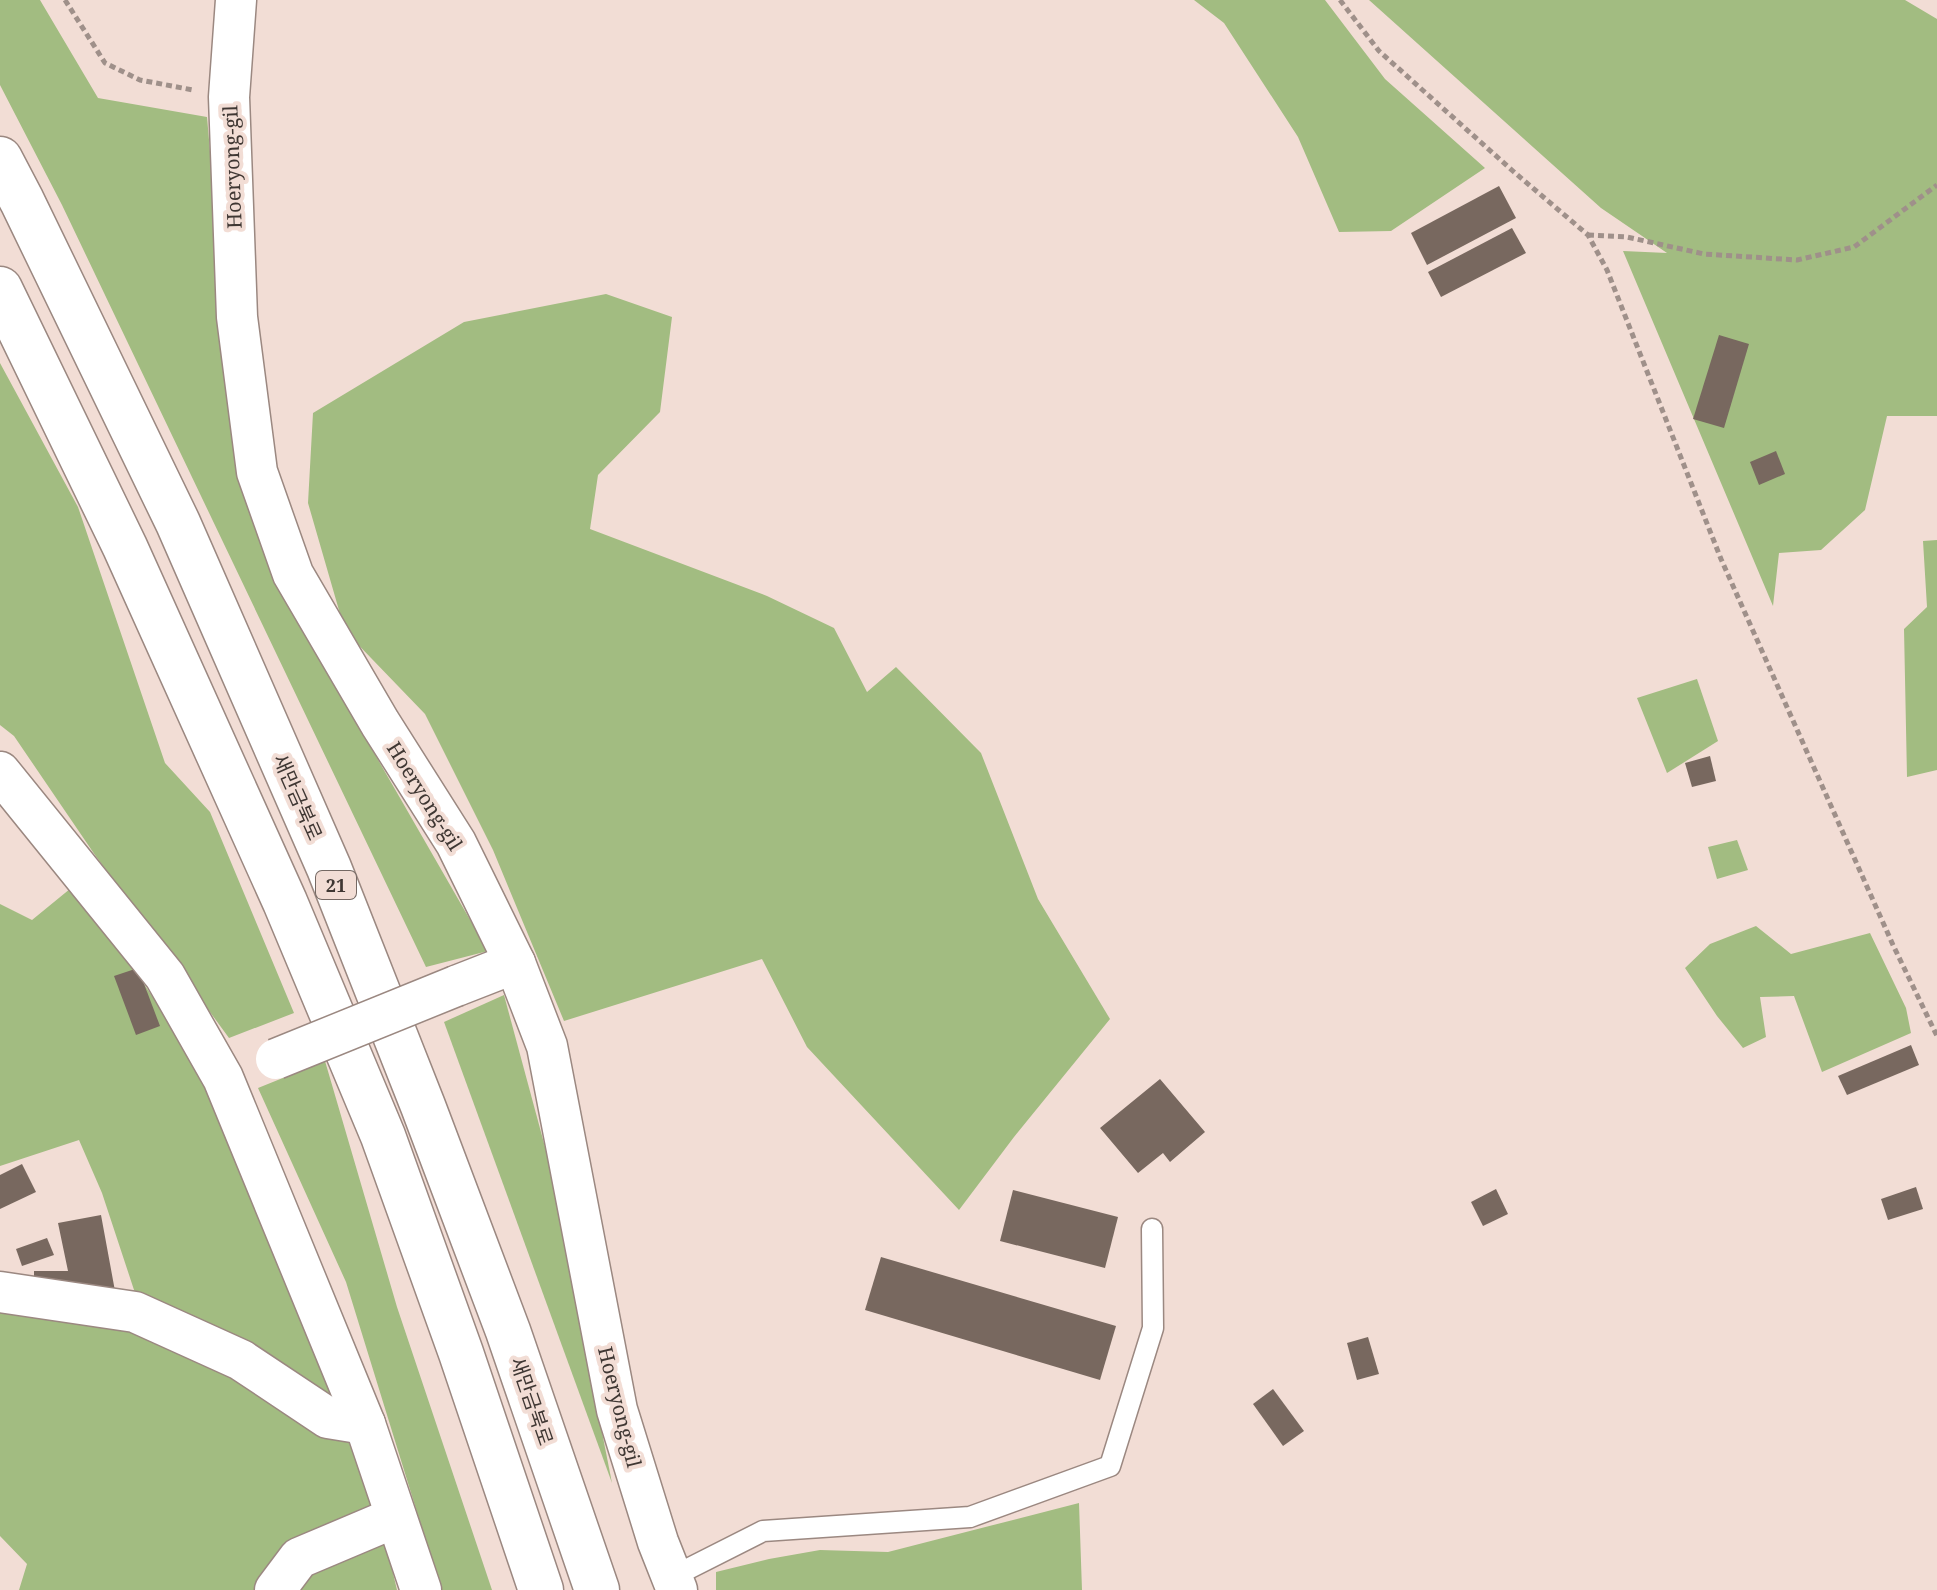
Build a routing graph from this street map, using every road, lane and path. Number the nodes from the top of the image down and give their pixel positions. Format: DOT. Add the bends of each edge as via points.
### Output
graph roads {
  1 [pos="65,0"];
  2 [pos="236,0"];
  3 [pos="1340,0"];
  4 [pos="229,97"];
  5 [pos="0,159"];
  6 [pos="1937,185"];
  7 [pos="1588,235"];
  8 [pos="0,289"];
  9 [pos="0,772"];
  10 [pos="515,963"];
  11 [pos="1937,1036"];
  12 [pos="223,1078"];
  13 [pos="1152,1229"];
  14 [pos="0,1292"];
  15 [pos="365,1424"];
  16 [pos="396,1517"];
  17 [pos="674,1584"];
  18 [pos="275,1590"];
  19 [pos="421,1590"];
  20 [pos="541,1590"];
  21 [pos="597,1590"];
  1 -- 4 [label="path" via="105,63 140,80"];
  2 -- 4 [label="street, Hoeryong-gil"];
  3 -- 7 [label="path" via="1379,51"];
  4 -- 10 [label="street, Hoeryong-gil" via="237,317 257,472 293,574 456,843"];
  5 -- 21 [label="highway, 새만금북로 / 21" via="178,523 329,868 508,1331"];
  6 -- 7 [label="path" via="1854,247 1797,260 1704,254 1627,237"];
  7 -- 11 [label="path" via="1607,270 1721,559"];
  8 -- 20 [label="highway, 21" via="138,576 285,902 383,1136"];
  9 -- 12 [label="street" via="165,976"];
  10 -- 12 [label="street, bridge"];
  10 -- 17 [label="street, Hoeryong-gil" via="547,1046 617,1410"];
  12 -- 15 [label="street"];
  13 -- 17 [label="lane" via="1153,1328 1110,1466 970,1517 763,1531"];
  14 -- 15 [label="street" via="135,1312 241,1360 328,1418"];
  15 -- 16 [label="street"];
  16 -- 18 [label="street" via="299,1558"];
  16 -- 19 [label="street"];
}
